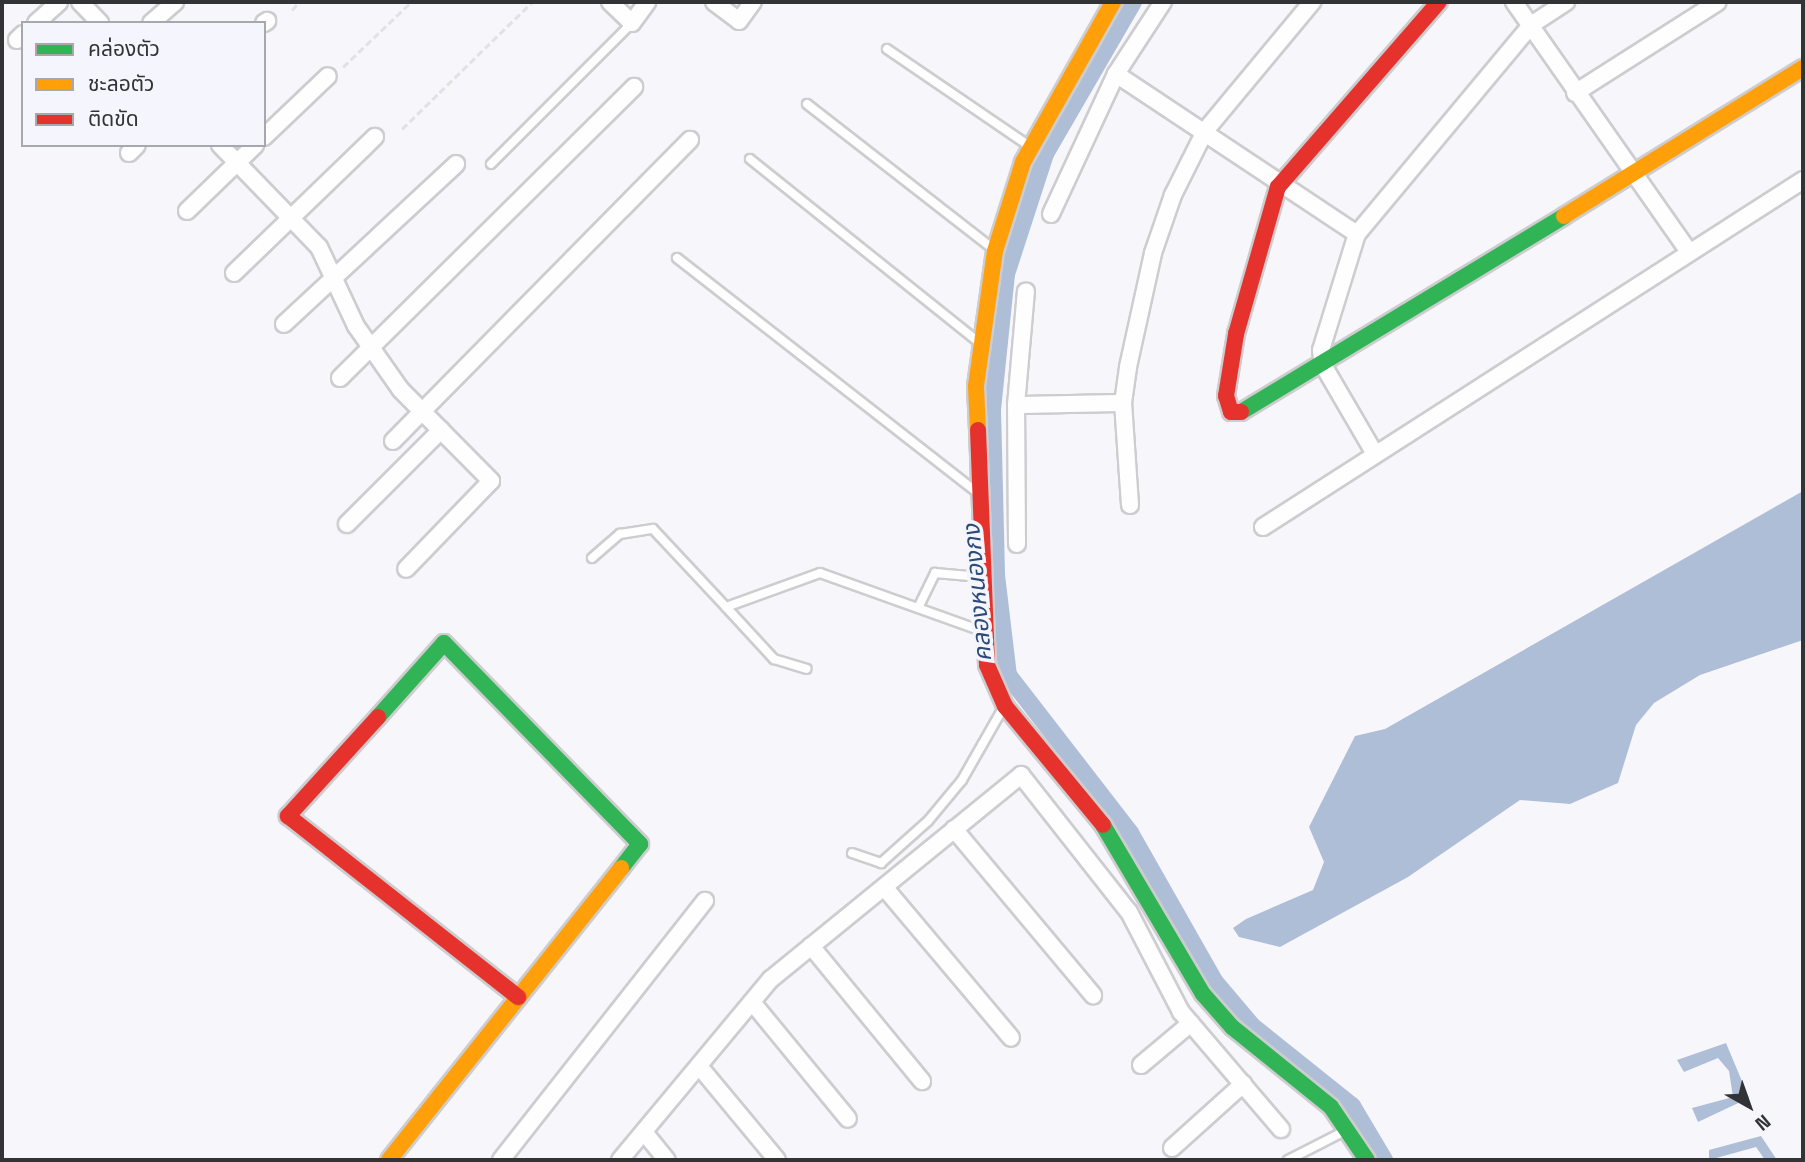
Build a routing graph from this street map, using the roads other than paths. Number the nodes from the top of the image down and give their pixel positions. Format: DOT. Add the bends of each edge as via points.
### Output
graph roads {
  1 [pos="59,2"];
  2 [pos="79,2"];
  3 [pos="174,2"];
  4 [pos="610,2"];
  5 [pos="648,2"];
  6 [pos="714,2"];
  7 [pos="753,2"];
  8 [pos="1163,2"];
  9 [pos="1312,2"];
  10 [pos="1439,2"];
  11 [pos="1514,2"];
  12 [pos="1566,2"];
  13 [pos="1718,2"];
  14 [pos="1109,3"];
  15 [pos="38,21"];
  16 [pos="98,21"];
  17 [pos="153,21"];
  18 [pos="632,23"];
  19 [pos="1531,25"];
  20 [pos="887,49"];
  21 [pos="1803,68"];
  22 [pos="1116,74"];
  23 [pos="328,76"];
  24 [pos="634,87"];
  25 [pos="1575,93"];
  26 [pos="807,104"];
  27 [pos="1205,131"];
  28 [pos="266,135"];
  29 [pos="375,137"];
  30 [pos="691,140"];
  31 [pos="221,147"];
  32 [pos="254,147"];
  33 [pos="1031,147"];
  34 [pos="750,159"];
  35 [pos="237,163"];
  36 [pos="456,164"];
  37 [pos="491,164"];
  38 [pos="1633,174"];
  39 [pos="1803,180"];
  40 [pos="1278,187"];
  41 [pos="187,211"];
  42 [pos="1051,214"];
  43 [pos="291,218"];
  44 [pos="1357,234"];
  45 [pos="995,251"];
  46 [pos="1689,252"];
  47 [pos="677,258"];
  48 [pos="234,273"];
  49 [pos="334,277"];
  50 [pos="1026,292"];
  51 [pos="284,324"];
  52 [pos="982,345"];
  53 [pos="371,347"];
  54 [pos="1323,365"];
  55 [pos="340,378"];
  56 [pos="1123,403"];
  57 [pos="1016,405"];
  58 [pos="422,411"];
  59 [pos="442,430"];
  60 [pos="393,441"];
  61 [pos="1375,454"];
  62 [pos="978,493"];
  63 [pos="1130,505"];
  64 [pos="347,524"];
  65 [pos="1263,527"];
  66 [pos="1017,544"];
  67 [pos="592,558"];
  68 [pos="406,569"];
  69 [pos="982,577"];
  70 [pos="919,606"];
  71 [pos="726,607"];
  72 [pos="983,632"];
  73 [pos="806,669"];
  74 [pos="1005,706"];
  75 [pos="954,829"];
  76 [pos="852,853"];
  77 [pos="884,887"];
  78 [pos="705,901"];
  79 [pos="811,946"];
  80 [pos="1093,995"];
  81 [pos="518,997"];
  82 [pos="752,1002"];
  83 [pos="1191,1023"];
  84 [pos="1011,1038"];
  85 [pos="1141,1065"];
  86 [pos="699,1066"];
  87 [pos="922,1081"];
  88 [pos="1243,1084"];
  89 [pos="848,1119"];
  90 [pos="1281,1129"];
  91 [pos="1349,1129"];
  92 [pos="644,1132"];
  93 [pos="1172,1147"];
  94 [pos="389,1160"];
  95 [pos="502,1160"];
  96 [pos="620,1160"];
  97 [pos="667,1160"];
  98 [pos="777,1160"];
  99 [pos="1289,1160"];
  100 [pos="1367,1160"];
  1 -- 15 [label="street"];
  2 -- 16 [label="street"];
  3 -- 17 [label="street"];
  4 -- 18 [label="street"];
  5 -- 18 [label="street"];
  6 -- 7 [label="street" via="740,21"];
  8 -- 22 [label="street"];
  9 -- 27 [label="street"];
  10 -- 40 [label="street"];
  11 -- 19 [label="street"];
  12 -- 19 [label="street"];
  13 -- 25 [label="street"];
  14 -- 33 [label="street"];
  18 -- 37 [label="lane"];
  19 -- 25 [label="street"];
  19 -- 44 [label="street"];
  20 -- 33 [label="lane"];
  21 -- 38 [label="street"];
  22 -- 27 [label="street"];
  22 -- 42 [label="street"];
  23 -- 28 [label="street"];
  24 -- 53 [label="street"];
  25 -- 38 [label="street"];
  26 -- 45 [label="lane"];
  27 -- 40 [label="street"];
  27 -- 56 [label="street" via="1153,253"];
  29 -- 43 [label="street"];
  30 -- 58 [label="street"];
  31 -- 35 [label="street"];
  32 -- 35 [label="street"];
  33 -- 45 [label="street"];
  34 -- 52 [label="lane"];
  35 -- 41 [label="street"];
  35 -- 43 [label="street"];
  36 -- 49 [label="street"];
  38 -- 46 [label="street"];
  38 -- 54 [label="street"];
  39 -- 46 [label="street"];
  40 -- 44 [label="street"];
  40 -- 54 [label="street" via="1236,334 1227,405 1238,414"];
  43 -- 48 [label="street"];
  43 -- 49 [label="street" via="319,247"];
  44 -- 54 [label="street" via="1324,329"];
  45 -- 52 [label="street"];
  46 -- 61 [label="street"];
  47 -- 62 [label="lane"];
  49 -- 51 [label="street"];
  49 -- 53 [label="street"];
  50 -- 57 [label="street"];
  52 -- 62 [label="street" via="976,386"];
  53 -- 55 [label="street"];
  53 -- 58 [label="street"];
  54 -- 61 [label="street"];
  56 -- 57 [label="street"];
  56 -- 63 [label="street"];
  57 -- 66 [label="street"];
  58 -- 59 [label="street"];
  58 -- 60 [label="street"];
  59 -- 64 [label="street"];
  59 -- 68 [label="street" via="491,481"];
  61 -- 65 [label="street"];
  62 -- 69 [label="street"];
  67 -- 71 [label="lane" via="620,534 653,529"];
  69 -- 70 [label="lane" via="935,573"];
  69 -- 72 [label="street"];
  70 -- 71 [label="lane" via="887,601 820,573"];
  70 -- 72 [label="lane"];
  71 -- 73 [label="lane" via="774,659"];
  72 -- 74 [label="street" via="987,665"];
  74 -- 76 [label="lane" via="928,821 881,863"];
  74 -- 91 [label="street" via="1116,838 1203,993 1232,1027"];
  75 -- 77 [label="street"];
  75 -- 80 [label="street"];
  75 -- 83 [label="street" via="1021,775 1129,912"];
  77 -- 79 [label="street"];
  77 -- 84 [label="street"];
  78 -- 95 [label="street"];
  79 -- 82 [label="street"];
  79 -- 87 [label="street"];
  81 -- 81 [label="street" via="639,844 444,643 288,816"];
  81 -- 94 [label="street"];
  82 -- 86 [label="street"];
  82 -- 89 [label="street"];
  83 -- 85 [label="street"];
  83 -- 88 [label="street"];
  86 -- 92 [label="street"];
  86 -- 98 [label="street"];
  88 -- 90 [label="street"];
  88 -- 93 [label="street"];
  91 -- 99 [label="lane"];
  91 -- 100 [label="street"];
  92 -- 96 [label="street"];
  92 -- 97 [label="street"];
}
